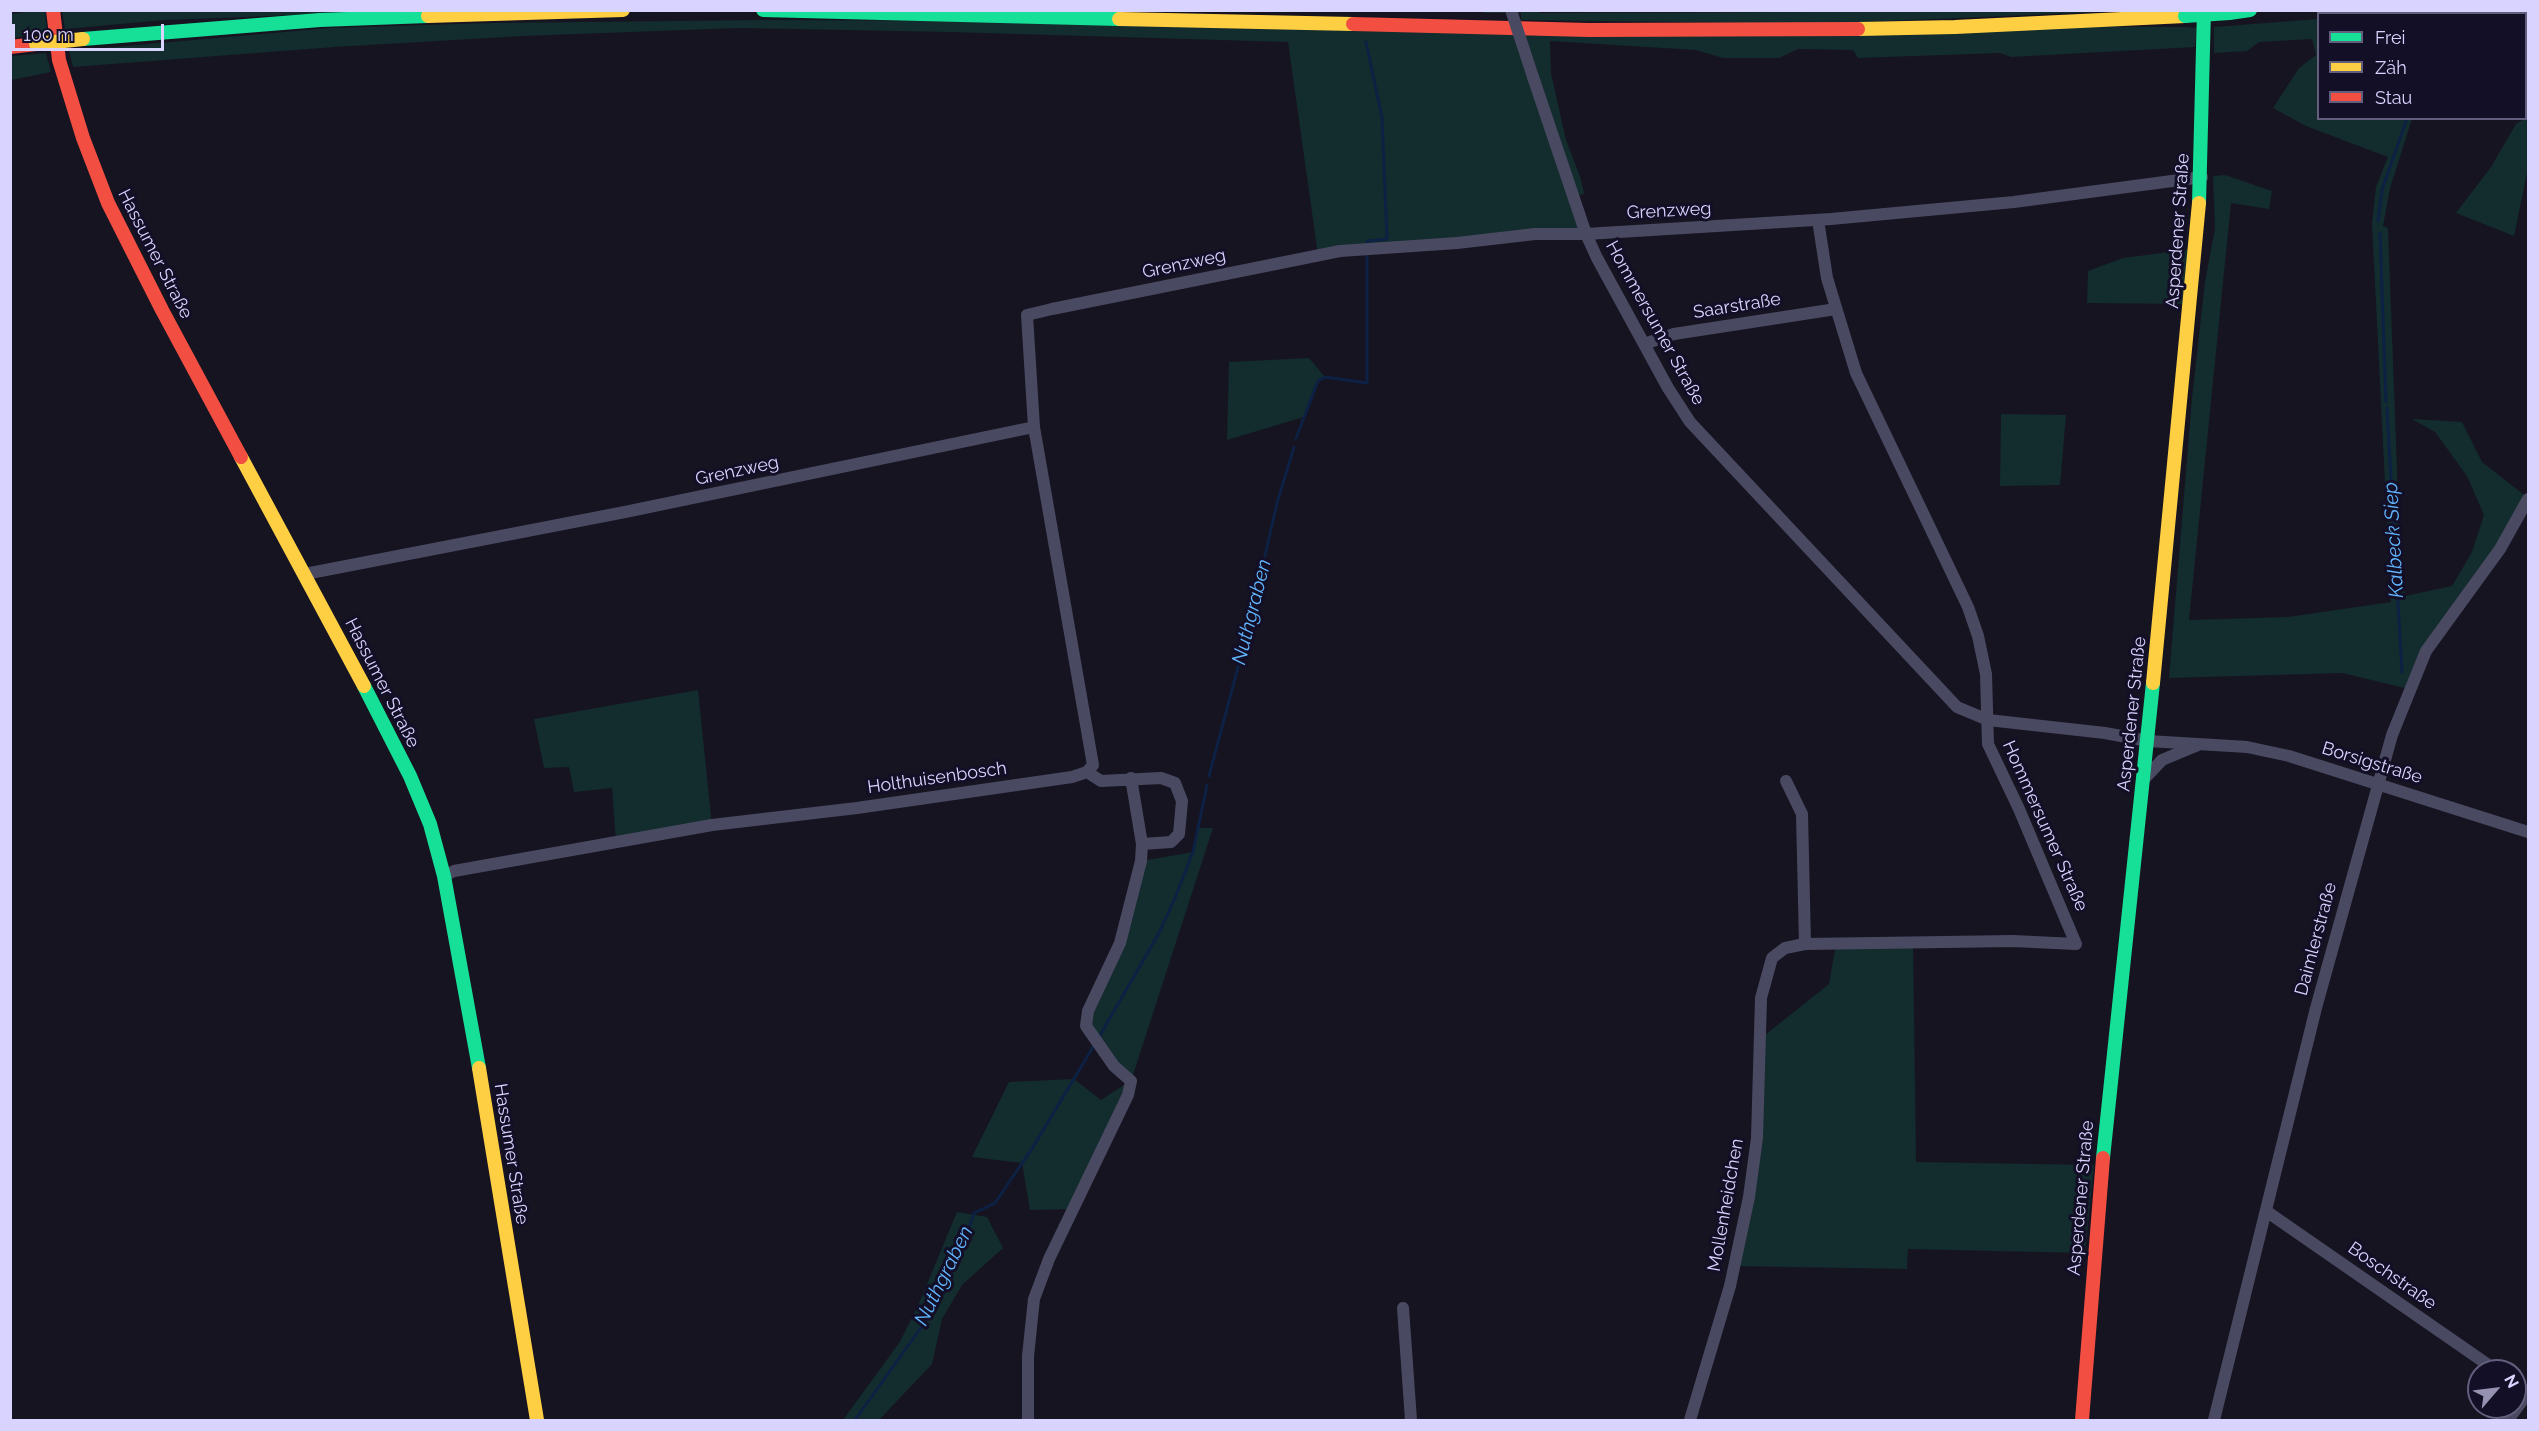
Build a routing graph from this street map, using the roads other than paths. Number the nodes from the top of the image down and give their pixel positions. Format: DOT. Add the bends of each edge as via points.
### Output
graph roads {
  1 [pos="53,10"];
  2 [pos="623,10"];
  3 [pos="764,10"];
  4 [pos="1512,10"];
  5 [pos="2204,10"];
  6 [pos="2250,10"];
  7 [pos="10,47"];
  8 [pos="2202,177"];
  9 [pos="1818,220"];
  10 [pos="1586,234"];
  11 [pos="1836,309"];
  12 [pos="1644,344"];
  13 [pos="1034,427"];
  14 [pos="2529,499"];
  15 [pos="305,574"];
  16 [pos="1988,720"];
  17 [pos="2148,741"];
  18 [pos="2202,743"];
  19 [pos="1087,772"];
  20 [pos="1131,778"];
  21 [pos="2144,780"];
  22 [pos="1786,781"];
  23 [pos="2377,784"];
  24 [pos="2529,832"];
  25 [pos="1142,844"];
  26 [pos="444,876"];
  27 [pos="1805,944"];
  28 [pos="2076,944"];
  29 [pos="2266,1211"];
  30 [pos="1403,1308"];
  31 [pos="2480,1359"];
  32 [pos="2529,1393"];
  33 [pos="537,1420"];
  34 [pos="1028,1420"];
  35 [pos="1411,1420"];
  36 [pos="1690,1420"];
  37 [pos="2082,1420"];
  38 [pos="2214,1420"];
  39 [pos="2508,1420"];
  1 -- 15 [label="main road, Hassumer Straße" via="59,60 108,203"];
  2 -- 7 [label="main road, bridge" via="298,21"];
  3 -- 6 [label="main road, bridge" via="1748,31 1967,27"];
  4 -- 10 [label="street, Hommersumer Straße, bridge"];
  5 -- 8 [label="main road, Asperdener Straße"];
  8 -- 9 [label="street, Grenzweg" via="2014,202"];
  8 -- 17 [label="main road, Asperdener Straße"];
  9 -- 10 [label="street, Grenzweg"];
  9 -- 11 [label="street, Hommersumer Straße"];
  10 -- 12 [label="street, Hommersumer Straße"];
  10 -- 13 [label="street, Grenzweg" via="1535,234 1340,251 1028,315"];
  11 -- 12 [label="street, Saarstraße" via="1674,334"];
  11 -- 16 [label="street, Hommersumer Straße" via="1856,373 1968,607 1986,674"];
  12 -- 16 [label="street, Hommersumer Straße" via="1690,422 1957,707"];
  13 -- 15 [label="street, Grenzweg"];
  13 -- 19 [label="street" via="1093,765"];
  14 -- 23 [label="street, Daimlerstraße" via="2500,549 2426,651 2405,698"];
  15 -- 26 [label="main road, Hassumer Straße" via="410,776 430,824"];
  16 -- 17 [label="street, Hommersumer Straße"];
  16 -- 28 [label="street, Hommersumer Straße" via="1988,744"];
  17 -- 18 [label="street, Borsigstraße"];
  17 -- 21 [label="main road, Asperdener Straße"];
  18 -- 21 [label="street, Borsigstraße" via="2162,760"];
  18 -- 23 [label="street, Borsigstraße" via="2289,756"];
  19 -- 20 [label="street" via="1101,781"];
  19 -- 26 [label="street, Holthuisenbosch" via="869,806 712,825 454,871"];
  20 -- 25 [label="street"];
  20 -- 25 [label="street" via="1161,777 1175,783 1181,794 1179,834 1171,842"];
  21 -- 37 [label="main road, Asperdener Straße" via="2111,1068"];
  22 -- 27 [label="street" via="1802,814"];
  23 -- 24 [label="street, Borsigstraße"];
  23 -- 29 [label="street, Daimlerstraße"];
  25 -- 34 [label="street" via="1120,943 1088,1011 1086,1026 1114,1066 1131,1081 1034,1299 1028,1356"];
  26 -- 33 [label="main road, Hassumer Straße"];
  27 -- 28 [label="street, Mollenheidchen"];
  27 -- 36 [label="street, Mollenheidchen" via="1785,948 1772,958 1761,998 1757,1138 1749,1197 1730,1286"];
  29 -- 31 [label="street, Boschstraße"];
  29 -- 38 [label="street, Daimlerstraße"];
  30 -- 35 [label="street"];
  32 -- 39 [label="street"];
}
